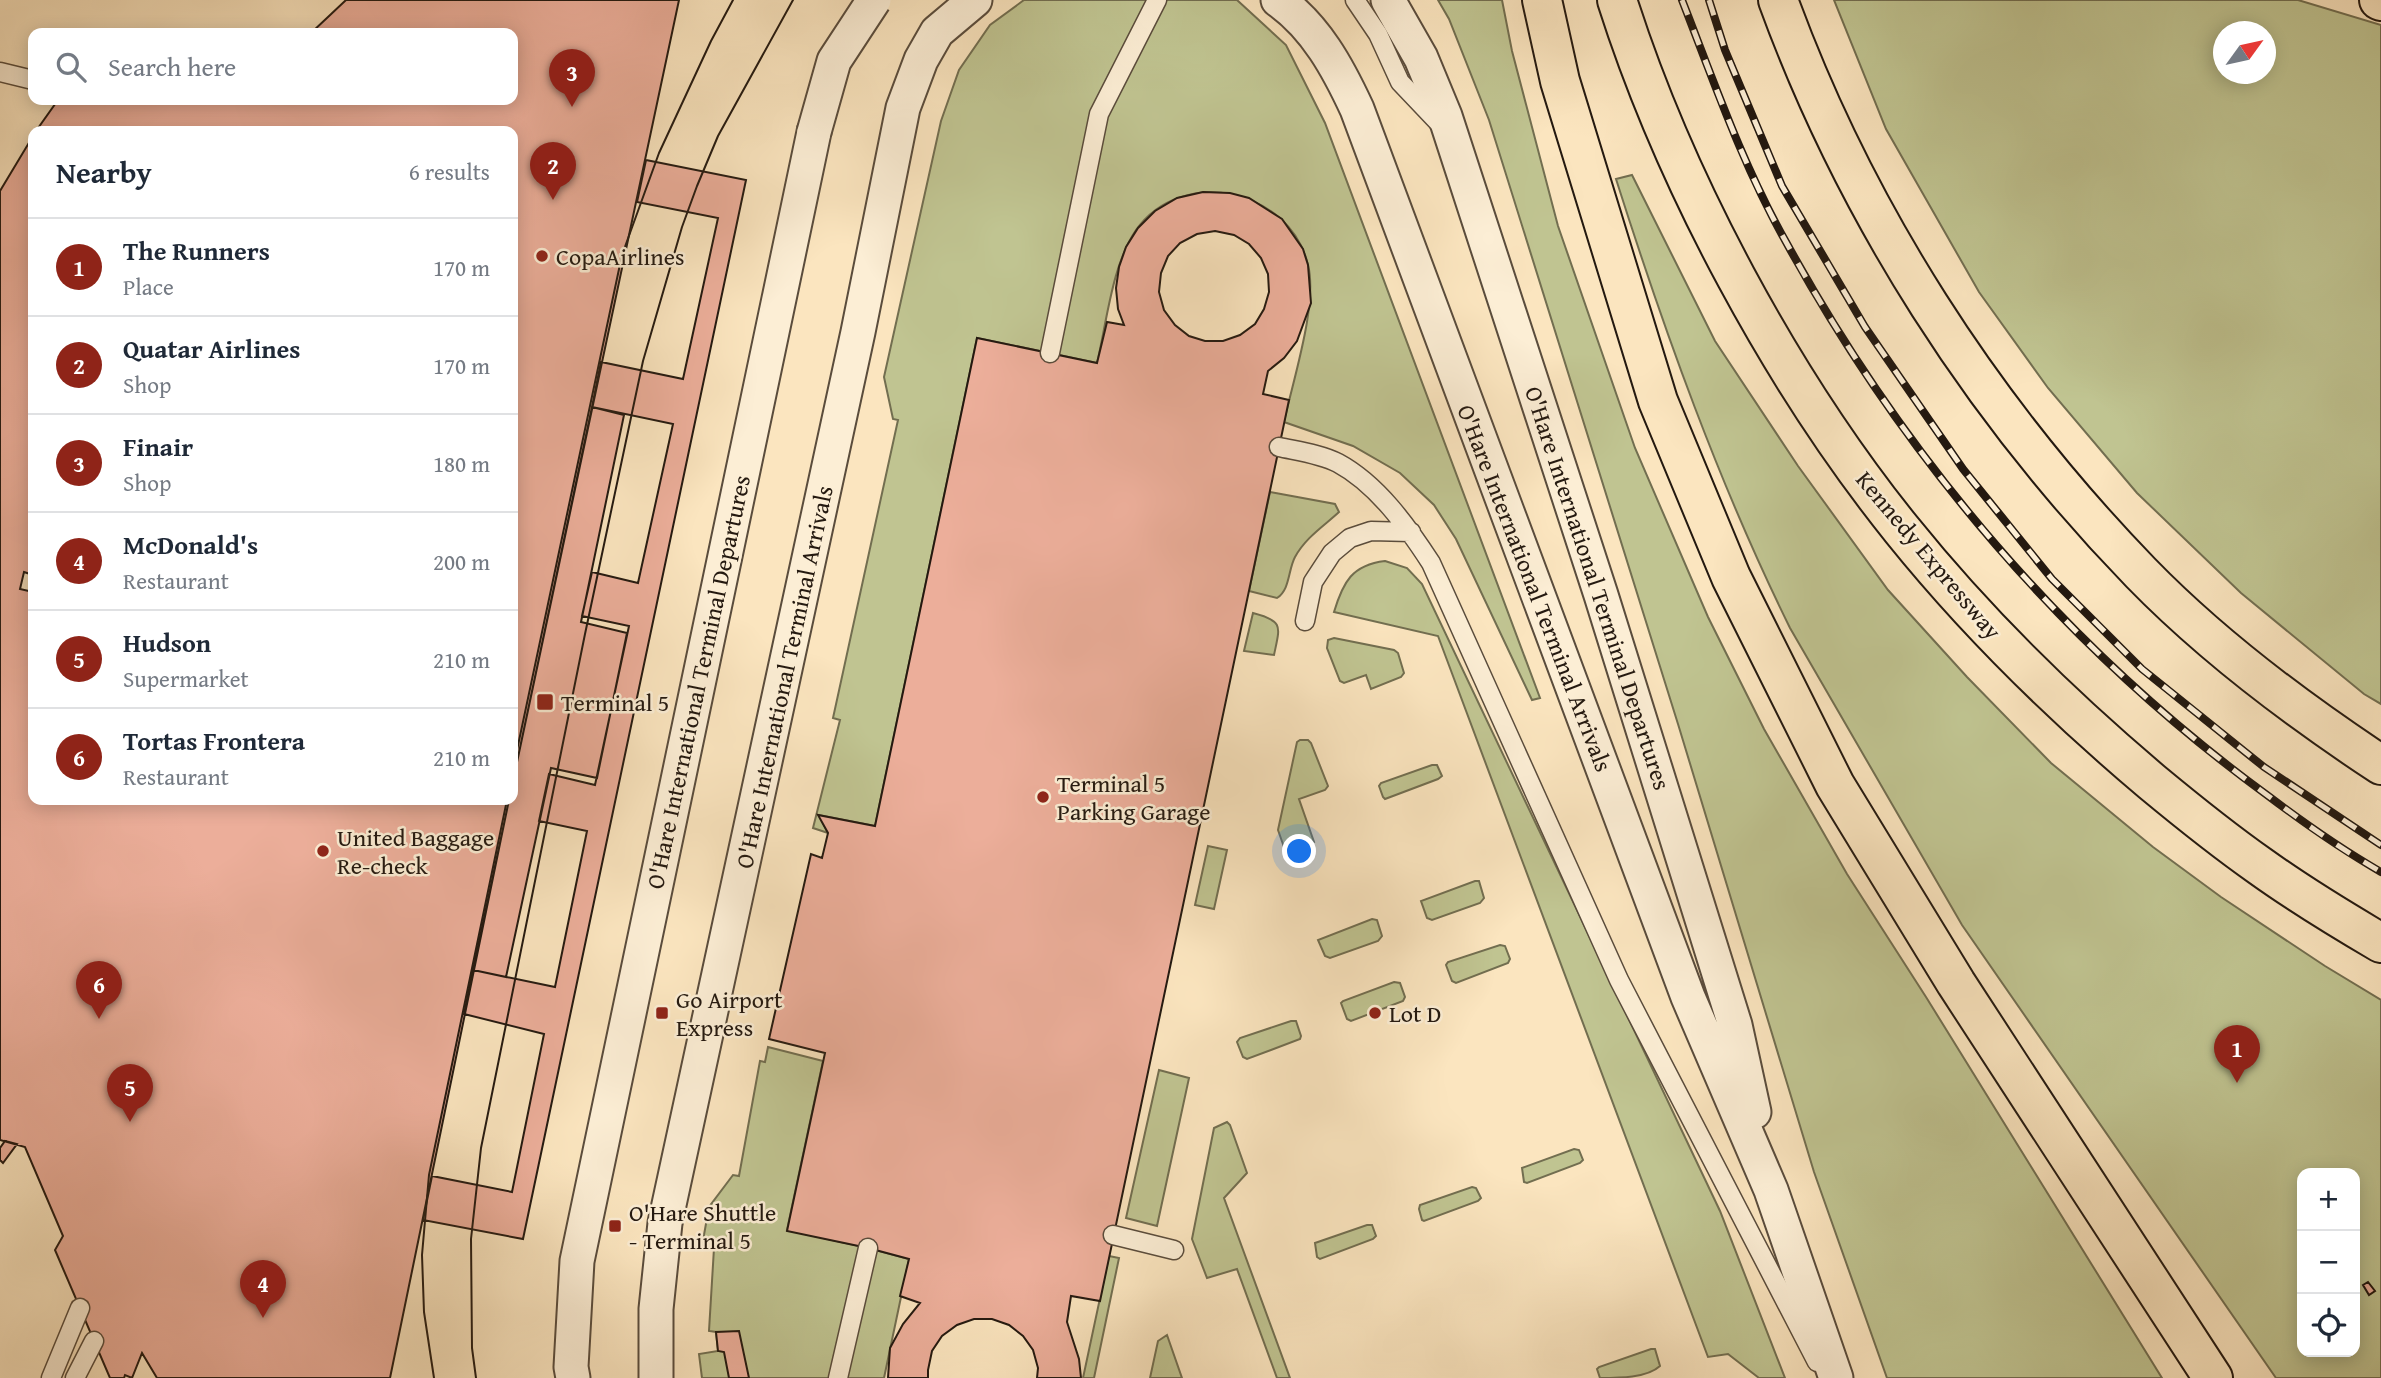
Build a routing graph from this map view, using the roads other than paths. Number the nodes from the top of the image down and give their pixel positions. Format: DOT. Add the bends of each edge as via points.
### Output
graph roads {
  1 [pos="874,0"];
  2 [pos="975,0"];
  3 [pos="1157,0"];
  4 [pos="1278,0"];
  5 [pos="1355,0"];
  6 [pos="1388,0"];
  7 [pos="1542,0"];
  8 [pos="1617,0"];
  9 [pos="1778,0"];
  10 [pos="0,72"];
  11 [pos="28,79"];
  12 [pos="1450,134"];
  13 [pos="1050,353"];
  14 [pos="1279,447"];
  15 [pos="1411,532"];
  16 [pos="1305,621"];
  17 [pos="2381,765"];
  18 [pos="2381,943"];
  19 [pos="1771,1190"];
  20 [pos="1113,1235"];
  21 [pos="868,1248"];
  22 [pos="1174,1250"];
  23 [pos="80,1308"];
  24 [pos="94,1341"];
  25 [pos="51,1378"];
  26 [pos="75,1378"];
  27 [pos="573,1378"];
  28 [pos="656,1378"];
  29 [pos="838,1378"];
  30 [pos="1825,1378"];
  31 [pos="1836,1378"];
  32 [pos="2213,1378"];
  1 -- 27 [label="street, O'Hare International Terminal Departures, bridge" via="834,61 814,132 577,1261"];
  2 -- 28 [label="street, O'Hare International Terminal Arrivals" via="937,32 903,108 665,1223 656,1309"];
  3 -- 13 [label="lane" via="1099,114"];
  4 -- 19 [label="street, O'Hare International Terminal Arrivals" via="1338,67 1357,109 1683,984"];
  5 -- 12 [label="lane" via="1378,34 1400,82"];
  6 -- 12 [label="street, O'Hare International Terminal Departures" via="1421,58"];
  7 -- 32 [label="highway" via="1560,81 1658,401 1731,577 1835,785 1956,983"];
  8 -- 18 [label="highway, Kennedy Expressway" via="1647,86 1727,259 1810,402 1902,530 1999,639 2102,740 2259,866"];
  9 -- 17 [label="highway" via="1805,70 1860,186 1929,303 2006,415 2152,583 2254,674"];
  10 -- 11 [label="lane"];
  12 -- 19 [label="street, O'Hare International Terminal Departures" via="1597,582 1735,1025"];
  14 -- 15 [label="lane" via="1335,461 1362,478"];
  15 -- 16 [label="lane" via="1371,531 1350,538 1332,552 1313,582"];
  15 -- 30 [label="lane" via="1430,563 1619,980"];
  19 -- 31 [label="street"];
  20 -- 22 [label="lane"];
  21 -- 29 [label="lane"];
  23 -- 25 [label="lane"];
  24 -- 26 [label="lane"];
}
